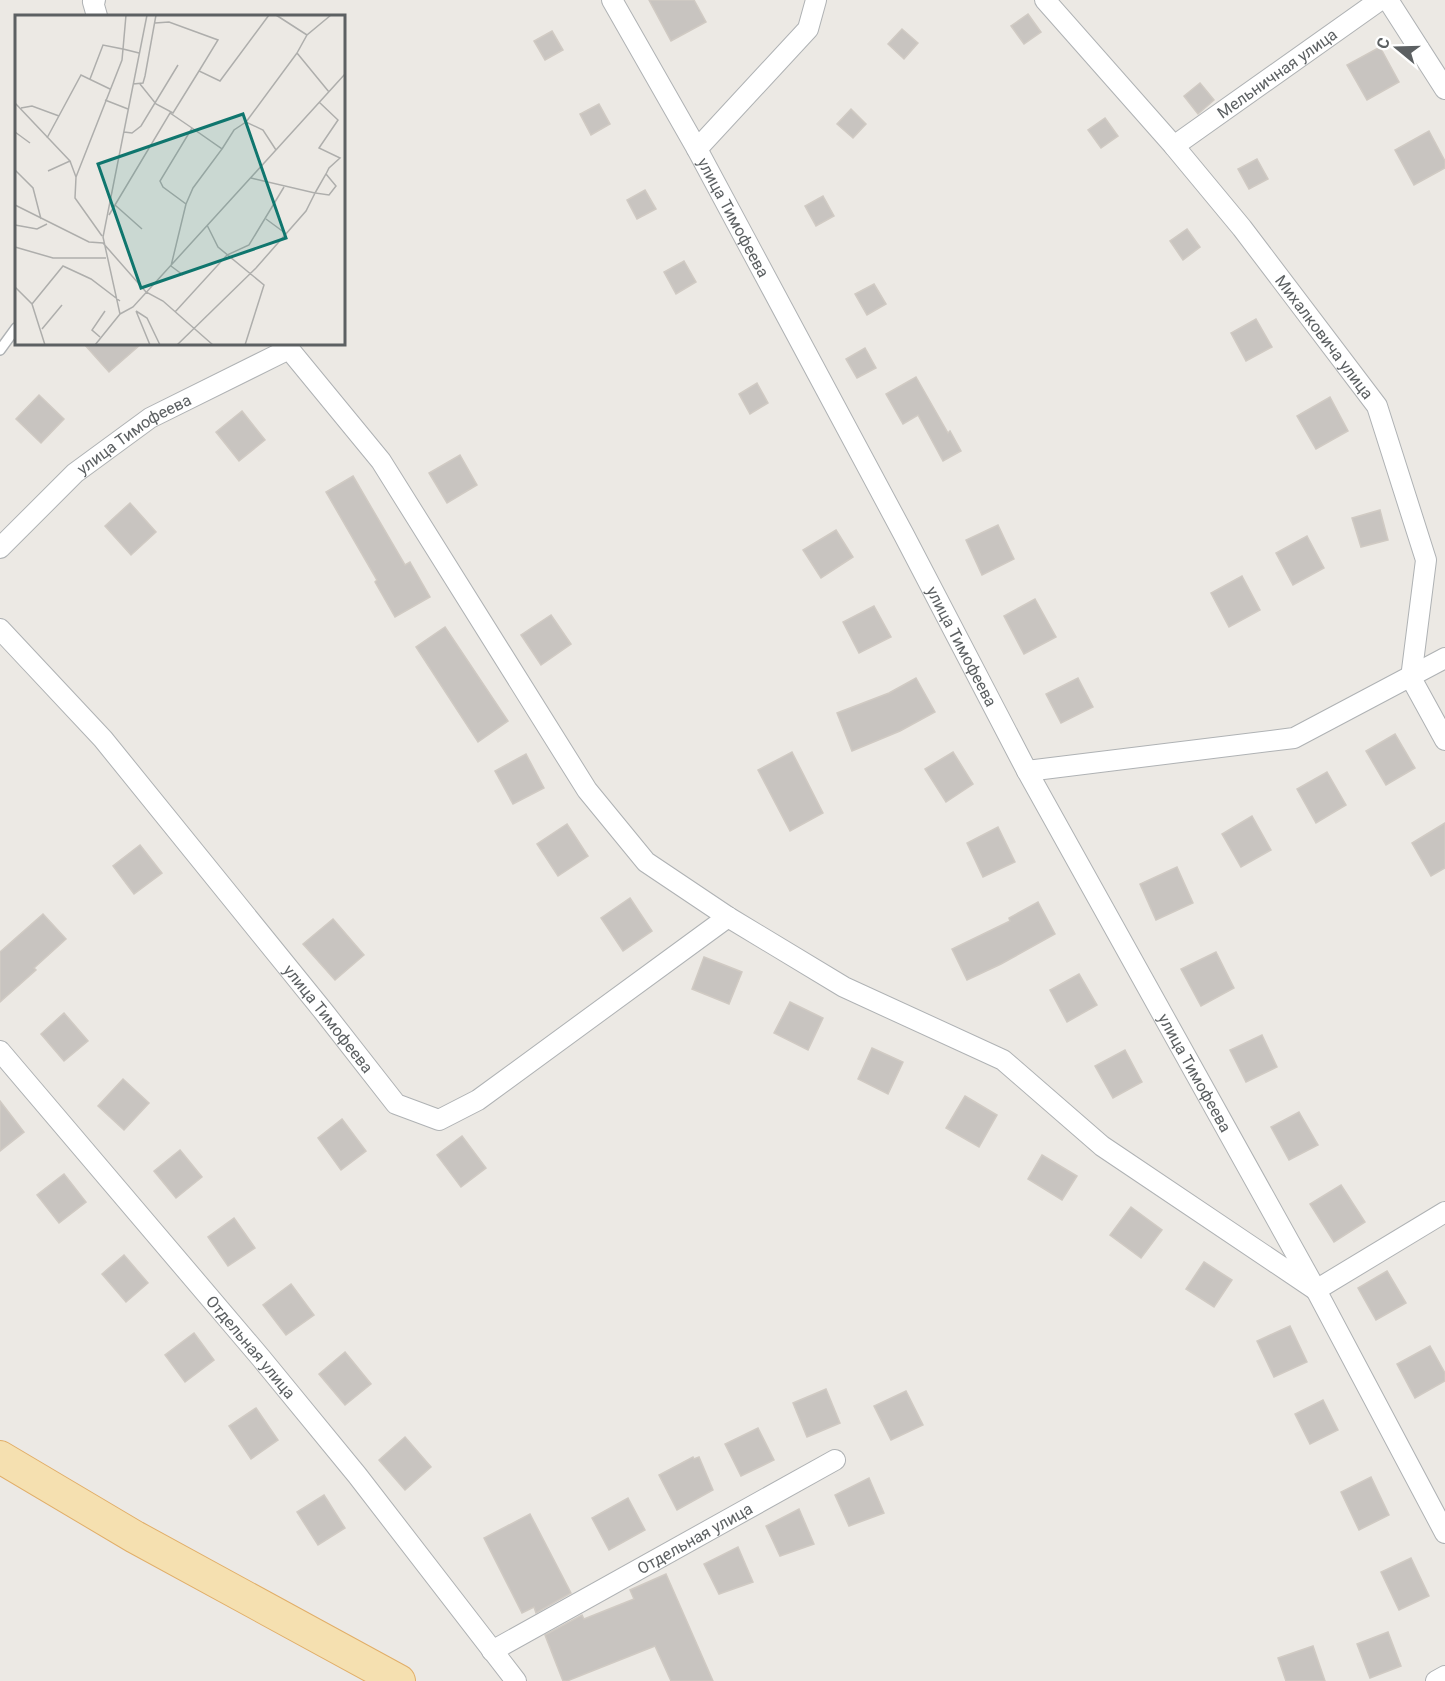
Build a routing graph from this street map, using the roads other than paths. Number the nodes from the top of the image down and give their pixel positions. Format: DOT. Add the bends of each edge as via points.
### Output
graph roads {
  1 [pos="612,0"];
  2 [pos="816,0"];
  3 [pos="1045,0"];
  4 [pos="1380,0"];
  5 [pos="1388,0"];
  6 [pos="1445,89"];
  7 [pos="1174,146"];
  8 [pos="697,149"];
  9 [pos="15,329"];
  10 [pos="287,346"];
  11 [pos="0,350"];
  12 [pos="0,548"];
  13 [pos="0,629"];
  14 [pos="1445,658"];
  15 [pos="1411,678"];
  16 [pos="1445,740"];
  17 [pos="1027,771"];
  18 [pos="728,916"];
  19 [pos="0,1051"];
  20 [pos="1445,1212"];
  21 [pos="1316,1290"];
  22 [pos="0,1457"];
  23 [pos="835,1460"];
  24 [pos="1445,1533"];
  25 [pos="492,1652"];
  26 [pos="1445,1676"];
  27 [pos="399,1681"];
  28 [pos="516,1681"];
  29 [pos="1436,1681"];
  1 -- 8 [label="street, улица Тимофеева"];
  2 -- 8 [label="street" via="808,30"];
  3 -- 7 [label="street, Михалковича улица"];
  4 -- 7 [label="street, Мельничная улица"];
  5 -- 6 [label="street"];
  7 -- 15 [label="street, Михалковича улица" via="1242,228 1377,406 1426,560"];
  8 -- 17 [label="street, улица Тимофеева"];
  9 -- 11 [label="lane"];
  10 -- 12 [label="street, улица Тимофеева" via="150,418 75,473"];
  10 -- 18 [label="street, улица Тимофеева" via="381,460 587,790 646,862"];
  13 -- 18 [label="street, улица Тимофеева" via="104,739 396,1104 439,1120 478,1100"];
  14 -- 15 [label="street"];
  15 -- 16 [label="street"];
  15 -- 17 [label="street" via="1294,738"];
  17 -- 21 [label="street, улица Тимофеева"];
  18 -- 21 [label="street, улица Тимофеева" via="844,987 1003,1060 1102,1146"];
  19 -- 25 [label="street, Отдельная улица" via="357,1475"];
  20 -- 21 [label="street"];
  21 -- 24 [label="street, улица Тимофеева"];
  22 -- 27 [label="main road" via="135,1537"];
  23 -- 25 [label="street, Отдельная улица"];
  25 -- 28 [label="street, Отдельная улица"];
  26 -- 29 [label="street"];
}
